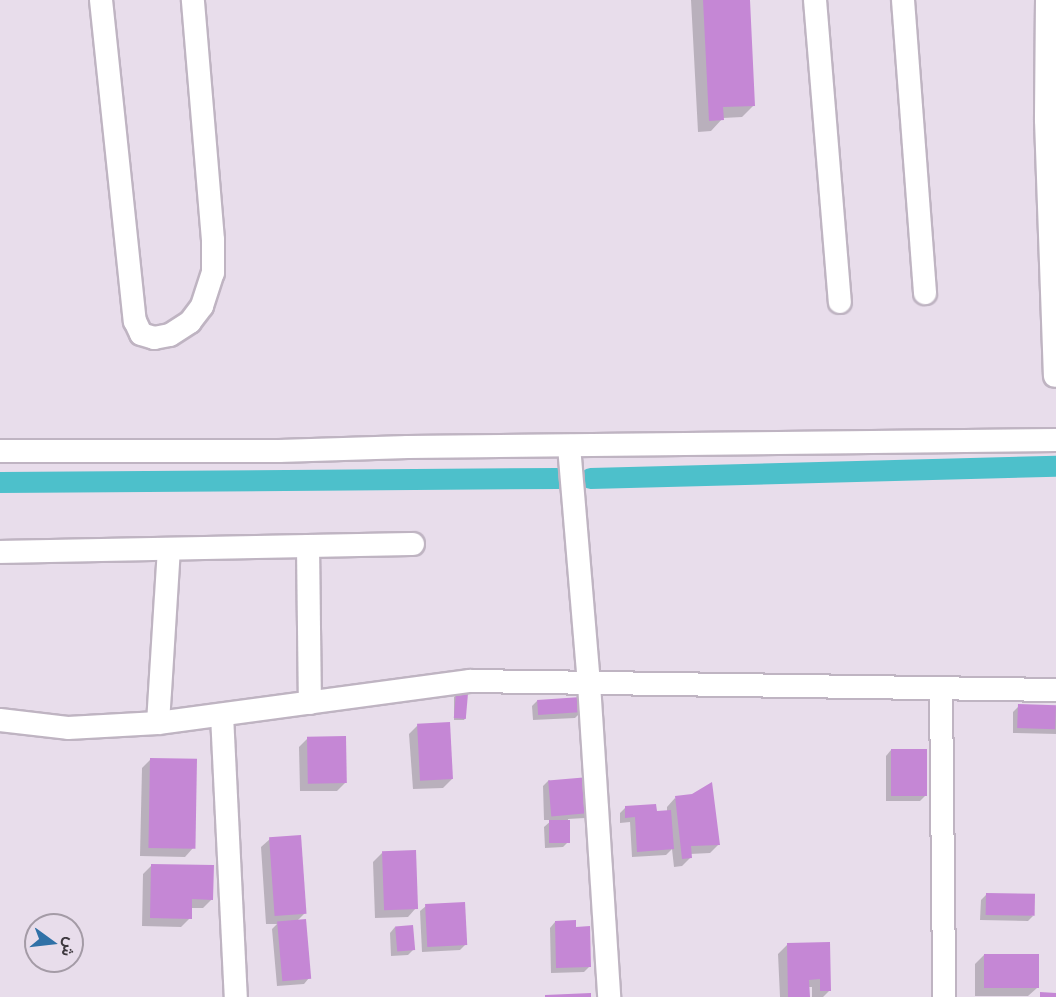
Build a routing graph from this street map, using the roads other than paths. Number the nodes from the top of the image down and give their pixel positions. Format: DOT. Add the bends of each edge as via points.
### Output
graph roads {
  1 [pos="101,0"];
  2 [pos="193,0"];
  3 [pos="815,0"];
  4 [pos="903,0"];
  5 [pos="1047,0"];
  6 [pos="925,293"];
  7 [pos="840,302"];
  8 [pos="1055,376"];
  9 [pos="1056,440"];
  10 [pos="569,446"];
  11 [pos="0,451"];
  12 [pos="413,544"];
  13 [pos="308,546"];
  14 [pos="169,549"];
  15 [pos="0,552"];
  16 [pos="589,684"];
  17 [pos="941,690"];
  18 [pos="1056,690"];
  19 [pos="310,702"];
  20 [pos="222,715"];
  21 [pos="0,720"];
  22 [pos="158,723"];
  23 [pos="236,997"];
  24 [pos="609,997"];
  25 [pos="944,997"];
  1 -- 2 [label="street" via="135,321 141,334 154,338 170,335 190,322 202,306 213,273"];
  3 -- 7 [label="street"];
  4 -- 6 [label="street"];
  5 -- 8 [label="street" via="1046,120"];
  9 -- 10 [label="street"];
  10 -- 11 [label="street"];
  10 -- 16 [label="street"];
  12 -- 13 [label="street"];
  13 -- 14 [label="street"];
  13 -- 19 [label="street"];
  14 -- 15 [label="street"];
  14 -- 22 [label="street"];
  16 -- 17 [label="street"];
  16 -- 19 [label="street" via="470,681"];
  16 -- 24 [label="street"];
  17 -- 18 [label="street"];
  17 -- 25 [label="street"];
  19 -- 20 [label="street"];
  20 -- 22 [label="street"];
  20 -- 23 [label="street"];
  21 -- 22 [label="street" via="68,728"];
}
